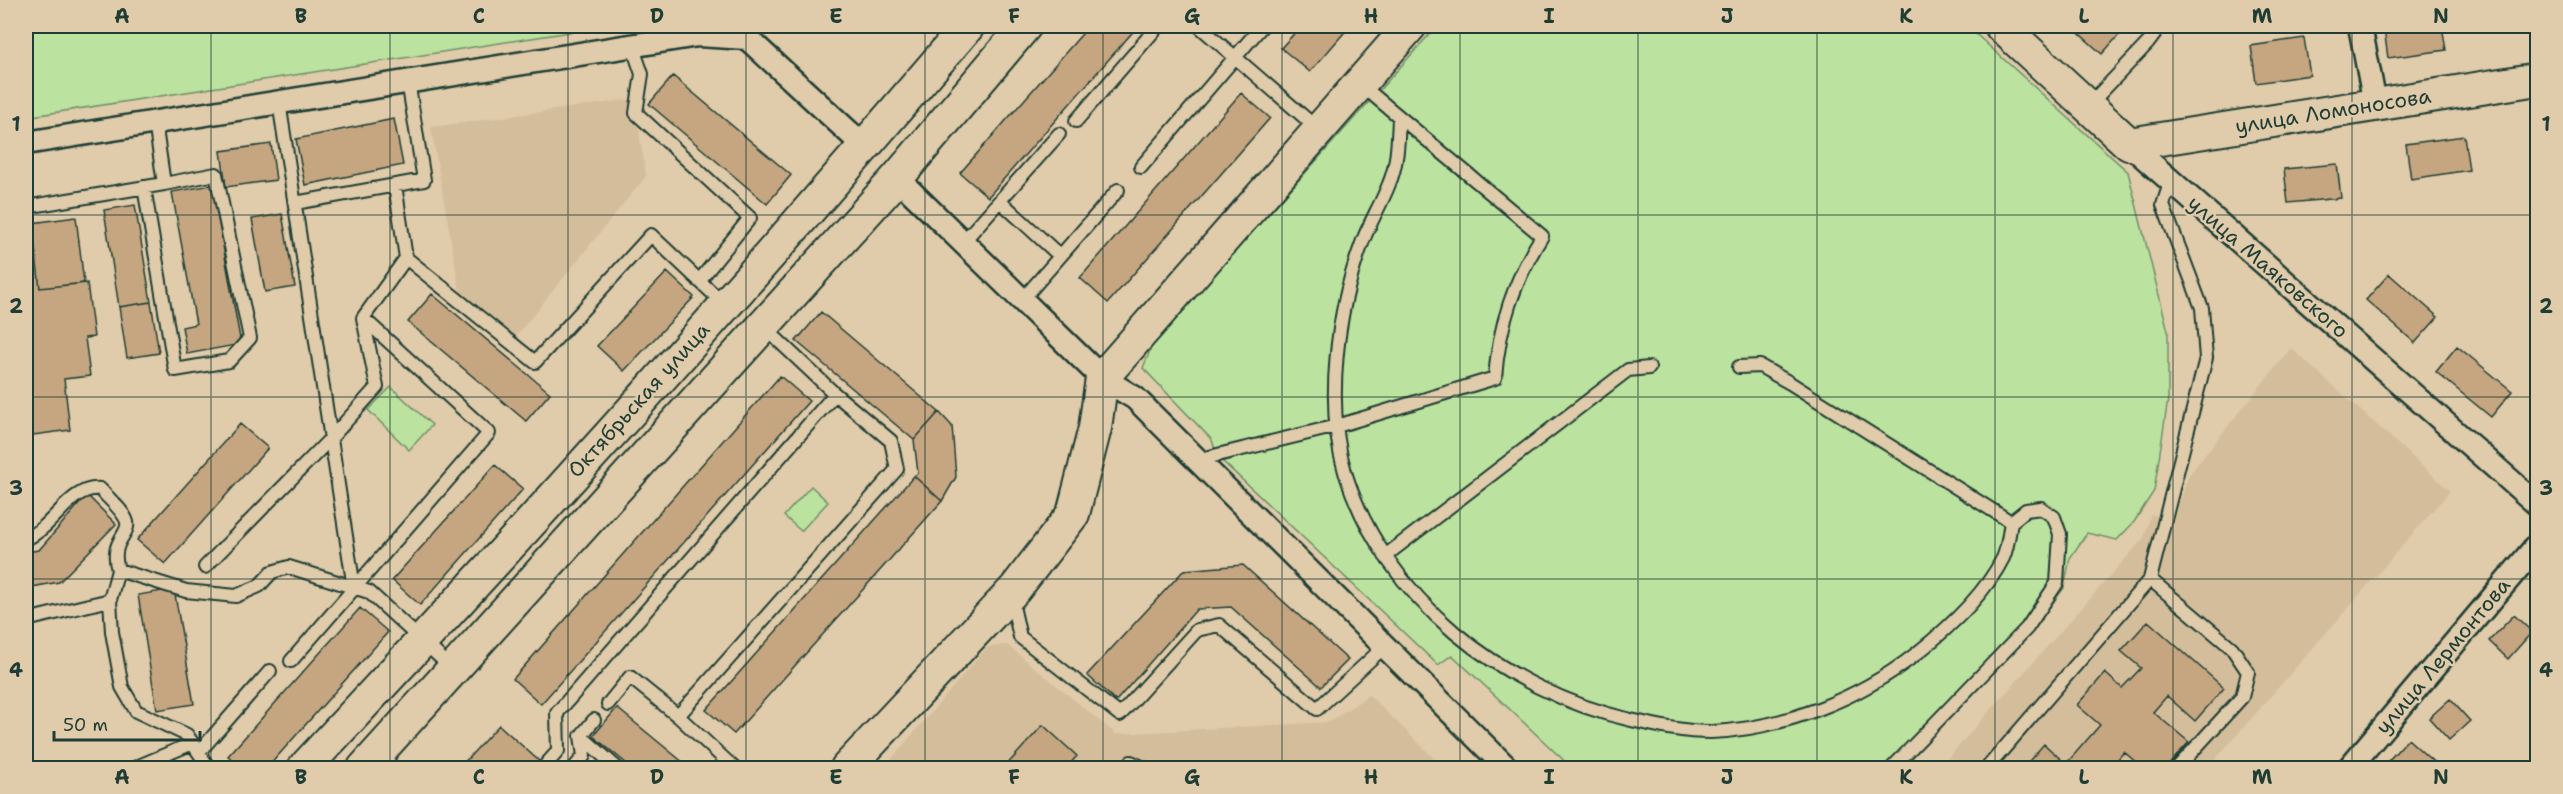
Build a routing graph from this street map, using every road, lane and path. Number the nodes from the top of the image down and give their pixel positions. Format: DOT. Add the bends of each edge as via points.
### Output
graph roads {
  1 [pos="968,26"];
  2 [pos="1024,26"];
  3 [pos="1158,26"];
  4 [pos="1199,26"];
  5 [pos="1262,26"];
  6 [pos="1410,26"];
  7 [pos="2001,26"];
  8 [pos="2154,26"];
  9 [pos="2360,26"];
  10 [pos="632,45"];
  11 [pos="1235,57"];
  12 [pos="2538,79"];
  13 [pos="408,81"];
  14 [pos="1359,83"];
  15 [pos="279,102"];
  16 [pos="2375,104"];
  17 [pos="2089,106"];
  18 [pos="1399,117"];
  19 [pos="1076,121"];
  20 [pos="155,122"];
  21 [pos="1318,130"];
  22 [pos="1059,134"];
  23 [pos="26,143"];
  24 [pos="2129,144"];
  25 [pos="865,147"];
  26 [pos="1141,167"];
  27 [pos="897,178"];
  28 [pos="2170,180"];
  29 [pos="164,184"];
  30 [pos="395,185"];
  31 [pos="144,187"];
  32 [pos="1118,190"];
  33 [pos="1000,201"];
  34 [pos="295,203"];
  35 [pos="26,207"];
  36 [pos="963,242"];
  37 [pos="1060,256"];
  38 [pos="406,258"];
  39 [pos="699,280"];
  40 [pos="1022,300"];
  41 [pos="724,304"];
  42 [pos="363,318"];
  43 [pos="763,327"];
  44 [pos="1739,367"];
  45 [pos="1649,368"];
  46 [pos="1102,378"];
  47 [pos="835,394"];
  48 [pos="1336,426"];
  49 [pos="331,438"];
  50 [pos="1197,460"];
  51 [pos="2538,505"];
  52 [pos="2011,522"];
  53 [pos="26,540"];
  54 [pos="2538,544"];
  55 [pos="1385,556"];
  56 [pos="205,567"];
  57 [pos="118,570"];
  58 [pos="2150,579"];
  59 [pos="354,588"];
  60 [pos="1010,594"];
  61 [pos="110,600"];
  62 [pos="26,620"];
  63 [pos="424,641"];
  64 [pos="1384,646"];
  65 [pos="291,661"];
  66 [pos="453,670"];
  67 [pos="270,671"];
  68 [pos="608,704"];
  69 [pos="678,716"];
  70 [pos="594,720"];
  71 [pos="581,736"];
  72 [pos="197,747"];
  73 [pos="1131,762"];
  74 [pos="379,764"];
  75 [pos="134,768"];
  76 [pos="209,768"];
  77 [pos="304,768"];
  78 [pos="543,768"];
  79 [pos="574,768"];
  80 [pos="617,768"];
  81 [pos="734,768"];
  82 [pos="847,768"];
  83 [pos="1144,768"];
  84 [pos="1507,768"];
  85 [pos="1892,768"];
  86 [pos="1987,768"];
  87 [pos="2177,768"];
  88 [pos="2349,768"];
  1 -- 25 [label="street, Октябрьская улица"];
  2 -- 27 [label="street, Октябрьская улица"];
  3 -- 19 [label="lane"];
  4 -- 11 [label="lane"];
  5 -- 11 [label="lane"];
  6 -- 14 [label="street"];
  7 -- 17 [label="street, улица Маяковского"];
  8 -- 17 [label="lane" via="2148,43"];
  9 -- 16 [label="street"];
  10 -- 13 [label="street"];
  10 -- 25 [label="street" via="698,35 747,38"];
  10 -- 39 [label="lane" via="642,74 636,113 750,218"];
  11 -- 21 [label="lane"];
  11 -- 26 [label="lane"];
  12 -- 16 [label="street, улица Ломоносова"];
  13 -- 15 [label="street"];
  13 -- 30 [label="lane" via="424,180"];
  14 -- 18 [label="lane"];
  14 -- 21 [label="street"];
  15 -- 20 [label="street"];
  15 -- 34 [label="lane"];
  16 -- 24 [label="street, улица Ломоносова"];
  17 -- 24 [label="street, улица Маяковского"];
  18 -- 48 [label="lane" via="1390,182 1361,246 1347,295 1335,387"];
  18 -- 48 [label="lane" via="1542,236 1516,282 1503,319 1495,378"];
  20 -- 23 [label="street"];
  20 -- 29 [label="lane"];
  21 -- 46 [label="street"];
  22 -- 33 [label="lane"];
  24 -- 28 [label="street, улица Маяковского"];
  25 -- 41 [label="street, Октябрьская улица"];
  27 -- 36 [label="street"];
  27 -- 43 [label="street, Октябрьская улица"];
  28 -- 51 [label="street, улица Маяковского"];
  28 -- 58 [label="lane" via="2163,205 2202,308 2206,358"];
  29 -- 31 [label="lane"];
  29 -- 31 [label="lane" via="216,174 250,338 230,362 175,370"];
  30 -- 34 [label="lane"];
  30 -- 38 [label="lane"];
  31 -- 35 [label="lane"];
  32 -- 37 [label="lane"];
  33 -- 36 [label="lane"];
  33 -- 37 [label="lane"];
  34 -- 49 [label="lane"];
  36 -- 40 [label="street"];
  37 -- 40 [label="lane"];
  38 -- 39 [label="lane" via="535,362 651,234"];
  38 -- 42 [label="lane"];
  39 -- 41 [label="lane"];
  40 -- 46 [label="street"];
  41 -- 63 [label="street, Октябрьская улица"];
  42 -- 49 [label="lane" via="377,387"];
  42 -- 59 [label="lane" via="489,433"];
  43 -- 47 [label="lane"];
  43 -- 66 [label="street, Октябрьская улица"];
  44 -- 52 [label="lane" via="1760,366 1780,377"];
  45 -- 55 [label="lane" via="1628,370"];
  46 -- 50 [label="street" via="1135,398"];
  46 -- 60 [label="street" via="1095,428 1073,514"];
  47 -- 69 [label="lane" via="891,441 897,469"];
  47 -- 78 [label="lane" via="557,713 558,751"];
  48 -- 50 [label="lane"];
  48 -- 55 [label="lane" via="1344,469 1356,502 1368,532"];
  49 -- 56 [label="lane"];
  49 -- 59 [label="lane"];
  50 -- 64 [label="street"];
  52 -- 55 [label="lane" via="2004,556 1990,578 1937,638 1905,663 1836,702 1788,719 1709,732 1669,729 1611,716 1533,686 1487,659 1457,634"];
  52 -- 85 [label="lane" via="2026,510 2041,508 2054,517 2060,534 2057,584 2027,628"];
  53 -- 57 [label="lane" via="41,532 79,492 100,489 127,521 115,551"];
  54 -- 88 [label="street, улица Лермонтова"];
  57 -- 59 [label="lane" via="186,591 236,596 259,586 272,572 289,567"];
  57 -- 61 [label="lane"];
  58 -- 86 [label="lane"];
  58 -- 87 [label="lane" via="2232,648 2248,672 2242,697"];
  59 -- 63 [label="lane" via="369,592"];
  59 -- 65 [label="lane"];
  60 -- 64 [label="lane" via="1020,637 1120,715 1197,630 1219,625 1317,709"];
  60 -- 82 [label="street"];
  61 -- 62 [label="lane"];
  61 -- 72 [label="lane" via="111,632 126,695 136,711 188,735"];
  63 -- 66 [label="lane"];
  63 -- 77 [label="street, Октябрьская улица"];
  64 -- 84 [label="street"];
  66 -- 74 [label="street, Октябрьская улица"];
  67 -- 72 [label="lane"];
  68 -- 69 [label="lane" via="630,677"];
  69 -- 81 [label="lane"];
  70 -- 71 [label="lane"];
  71 -- 79 [label="lane" via="584,756"];
  71 -- 80 [label="lane"];
  72 -- 75 [label="lane"];
  72 -- 76 [label="lane"];
  73 -- 83 [label="lane"];
}
